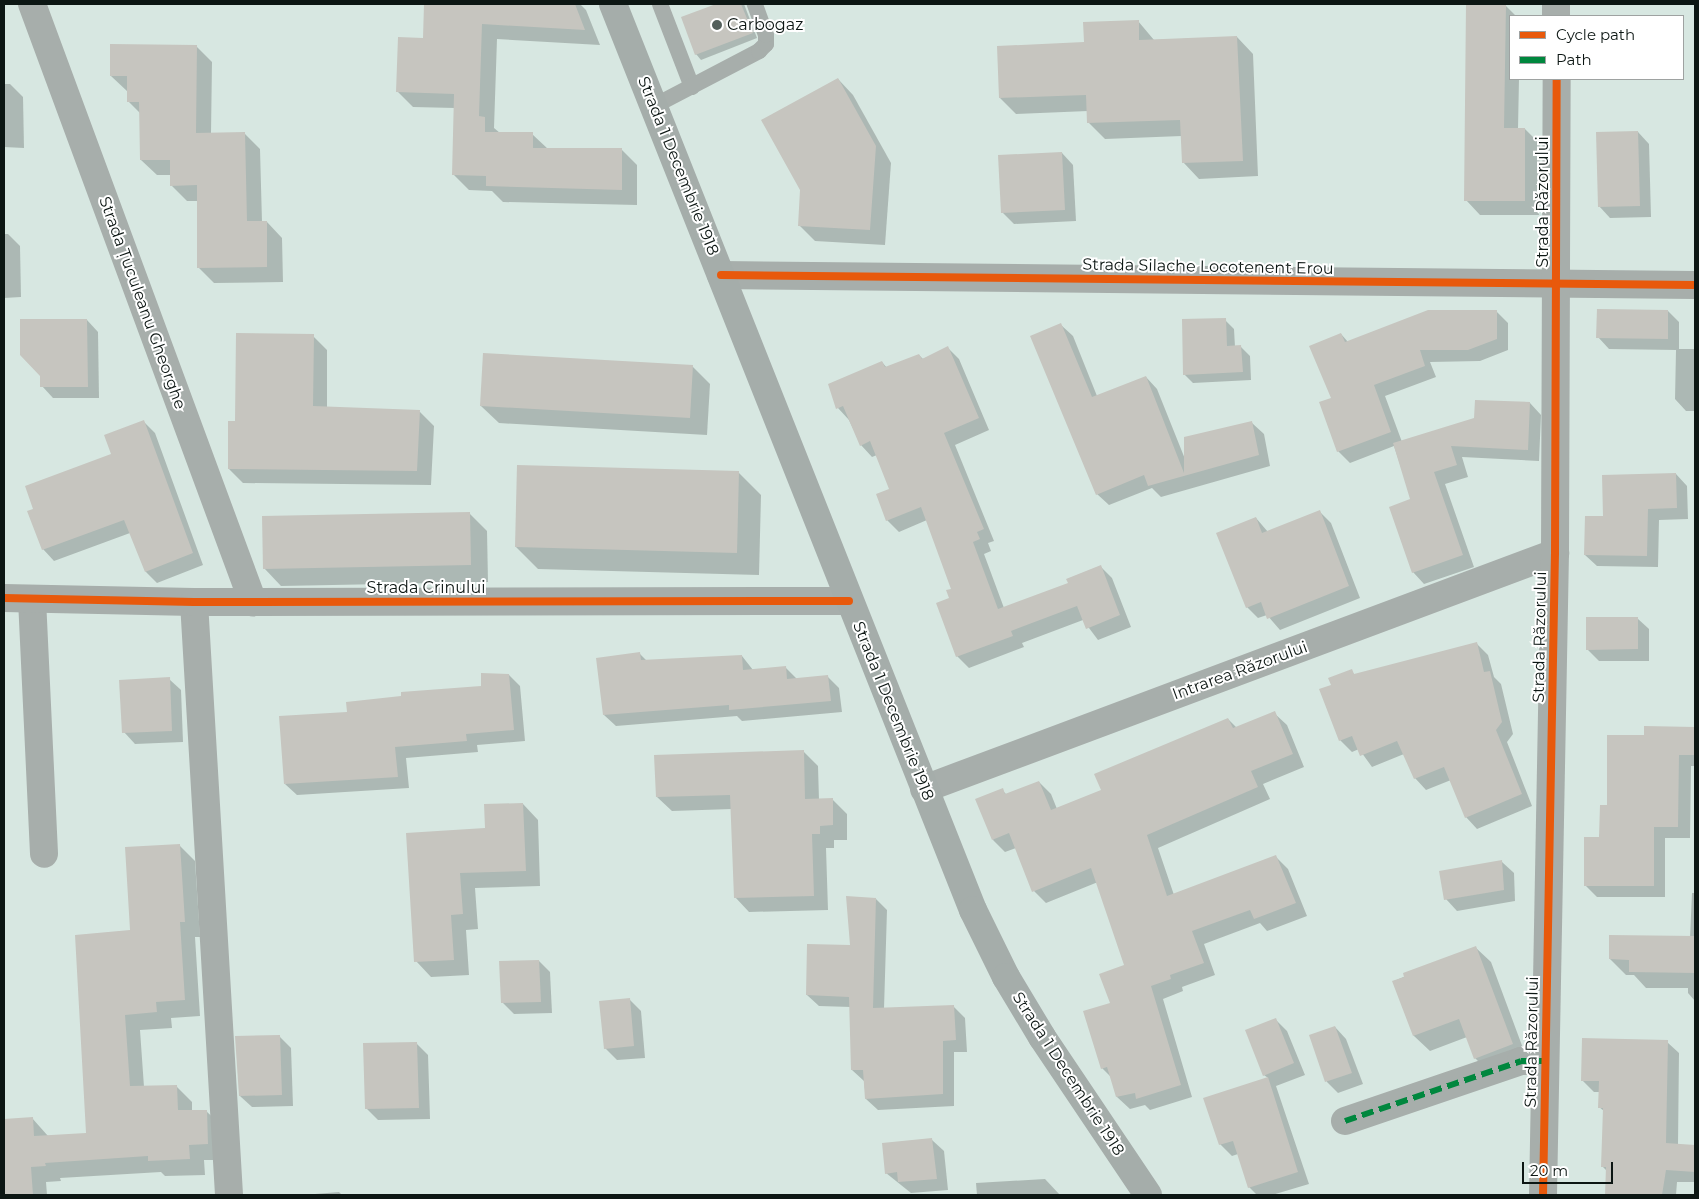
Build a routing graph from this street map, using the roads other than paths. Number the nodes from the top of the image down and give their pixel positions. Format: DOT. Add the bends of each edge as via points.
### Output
graph roads {
  1 [pos="32,4"];
  2 [pos="613,4"];
  3 [pos="660,4"];
  4 [pos="755,4"];
  5 [pos="1556,80"];
  6 [pos="692,86"];
  7 [pos="654,106"];
  8 [pos="721,275"];
  9 [pos="1557,285"];
  10 [pos="1695,285"];
  11 [pos="1556,553"];
  12 [pos="4,598"];
  13 [pos="32,599"];
  14 [pos="849,601"];
  15 [pos="194,602"];
  16 [pos="253,602"];
  17 [pos="924,789"];
  18 [pos="44,854"];
  19 [pos="1545,1061"];
  20 [pos="1345,1121"];
  21 [pos="229,1195"];
  22 [pos="1148,1195"];
  23 [pos="1543,1195"];
  1 -- 16 [label="street, Strada Țuculeanu Gheorghe"];
  2 -- 7 [label="main road, Strada 1 Decembrie 1918"];
  3 -- 6 [label="lane"];
  4 -- 6 [label="lane" via="766,44 759,52"];
  5 -- 9 [label="street, Strada Răzorului"];
  6 -- 7 [label="lane"];
  7 -- 8 [label="main road, Strada 1 Decembrie 1918"];
  8 -- 9 [label="street, Strada Silache Locotenent Erou"];
  8 -- 14 [label="main road, Strada 1 Decembrie 1918"];
  9 -- 10 [label="street, Strada Silache Locotenent Erou"];
  9 -- 11 [label="street, Strada Răzorului"];
  11 -- 17 [label="street, Intrarea Răzorului"];
  11 -- 19 [label="street, Strada Răzorului"];
  12 -- 13 [label="street, Strada Crinului"];
  13 -- 15 [label="street, Strada Crinului"];
  13 -- 18 [label="street"];
  14 -- 16 [label="street, Strada Crinului"];
  14 -- 17 [label="main road, Strada 1 Decembrie 1918"];
  15 -- 16 [label="street, Strada Crinului"];
  15 -- 21 [label="street"];
  17 -- 22 [label="main road, Strada 1 Decembrie 1918" via="974,910 1006,977 1042,1037"];
  19 -- 20 [label="street" via="1521,1061"];
  19 -- 23 [label="street, Strada Răzorului"];
}
